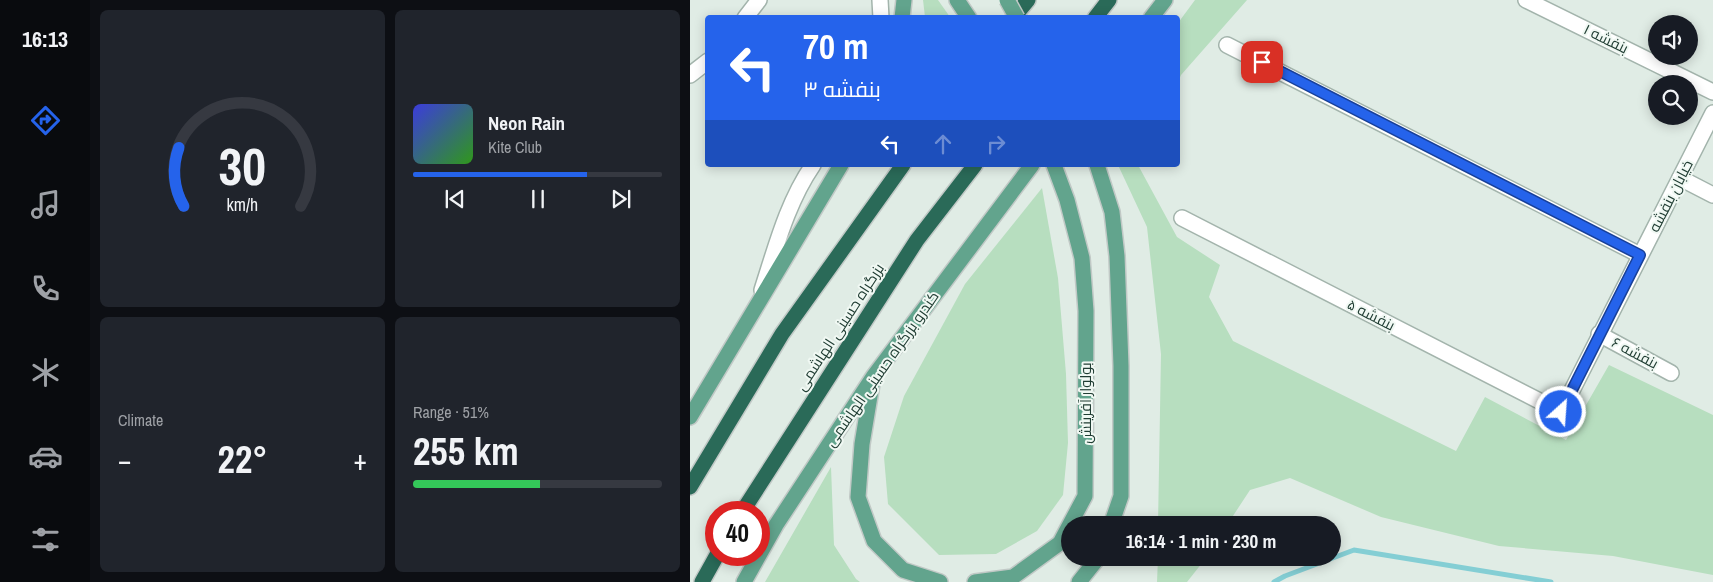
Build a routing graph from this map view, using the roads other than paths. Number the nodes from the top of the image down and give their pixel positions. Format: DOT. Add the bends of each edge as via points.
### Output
graph roads {
  1 [pos="759,0"];
  2 [pos="880,0"];
  3 [pos="904,0"];
  4 [pos="958,0"];
  5 [pos="1007,0"];
  6 [pos="1028,0"];
  7 [pos="1109,0"];
  8 [pos="1166,0"];
  9 [pos="1526,0"];
  10 [pos="747,15"];
  11 [pos="881,15"];
  12 [pos="902,15"];
  13 [pos="967,15"];
  14 [pos="1015,15"];
  15 [pos="1016,15"];
  16 [pos="1097,15"];
  17 [pos="1154,15"];
  18 [pos="1227,45"];
  19 [pos="705,63"];
  20 [pos="690,75"];
  21 [pos="1713,92"];
  22 [pos="1713,113"];
  23 [pos="813,167"];
  24 [pos="840,167"];
  25 [pos="902,167"];
  26 [pos="974,167"];
  27 [pos="1030,167"];
  28 [pos="1055,167"];
  29 [pos="1098,167"];
  30 [pos="1680,178"];
  31 [pos="1713,195"];
  32 [pos="1182,218"];
  33 [pos="1640,255"];
  34 [pos="758,305"];
  35 [pos="1599,334"];
  36 [pos="1671,373"];
  37 [pos="873,377"];
  38 [pos="1561,412"];
  39 [pos="690,417"];
  40 [pos="690,487"];
  41 [pos="749,501"];
  42 [pos="1114,516"];
  43 [pos="711,566"];
  44 [pos="1092,566"];
  45 [pos="702,582"];
  46 [pos="744,582"];
  47 [pos="940,582"];
  48 [pos="975,582"];
  49 [pos="1079,582"];
  1 -- 10 [label="street"];
  2 -- 11 [label="street"];
  3 -- 12 [label="main road"];
  4 -- 13 [label="main road"];
  5 -- 14 [label="main road, bridge"];
  6 -- 15 [label="highway"];
  7 -- 16 [label="highway"];
  8 -- 17 [label="main road"];
  9 -- 21 [label="street, بنفشه ۱"];
  18 -- 33 [label="street"];
  19 -- 20 [label="street"];
  22 -- 30 [label="street, خیابان بنفشه"];
  23 -- 34 [label="street" via="786,215"];
  24 -- 34 [label="main road"];
  25 -- 40 [label="highway" via="782,334"];
  26 -- 41 [label="highway, بزرگراه حسینی الهاشمی" via="917,240"];
  27 -- 37 [label="main road, کندرو بزرگراه حسینی الهاشمی"];
  28 -- 48 [label="main road, بولوار آفرینش" via="1082,258 1086,311 1085,496 1060,543 1013,577"];
  29 -- 42 [label="main road" via="1112,212 1117,256 1122,496"];
  30 -- 31 [label="street"];
  30 -- 33 [label="street, خیابان بنفشه"];
  32 -- 38 [label="street, بنفشه ۵"];
  33 -- 35 [label="street, خیابان بنفشه"];
  34 -- 39 [label="main road"];
  35 -- 36 [label="street, بنفشه ۶"];
  35 -- 38 [label="street, خیابان بنفشه"];
  37 -- 46 [label="main road, کندرو بزرگراه حسینی الهاشمی" via="776,525"];
  37 -- 47 [label="main road" via="862,444 858,497 874,541 903,570"];
  43 -- 45 [label="highway"];
  44 -- 49 [label="main road"];
}
